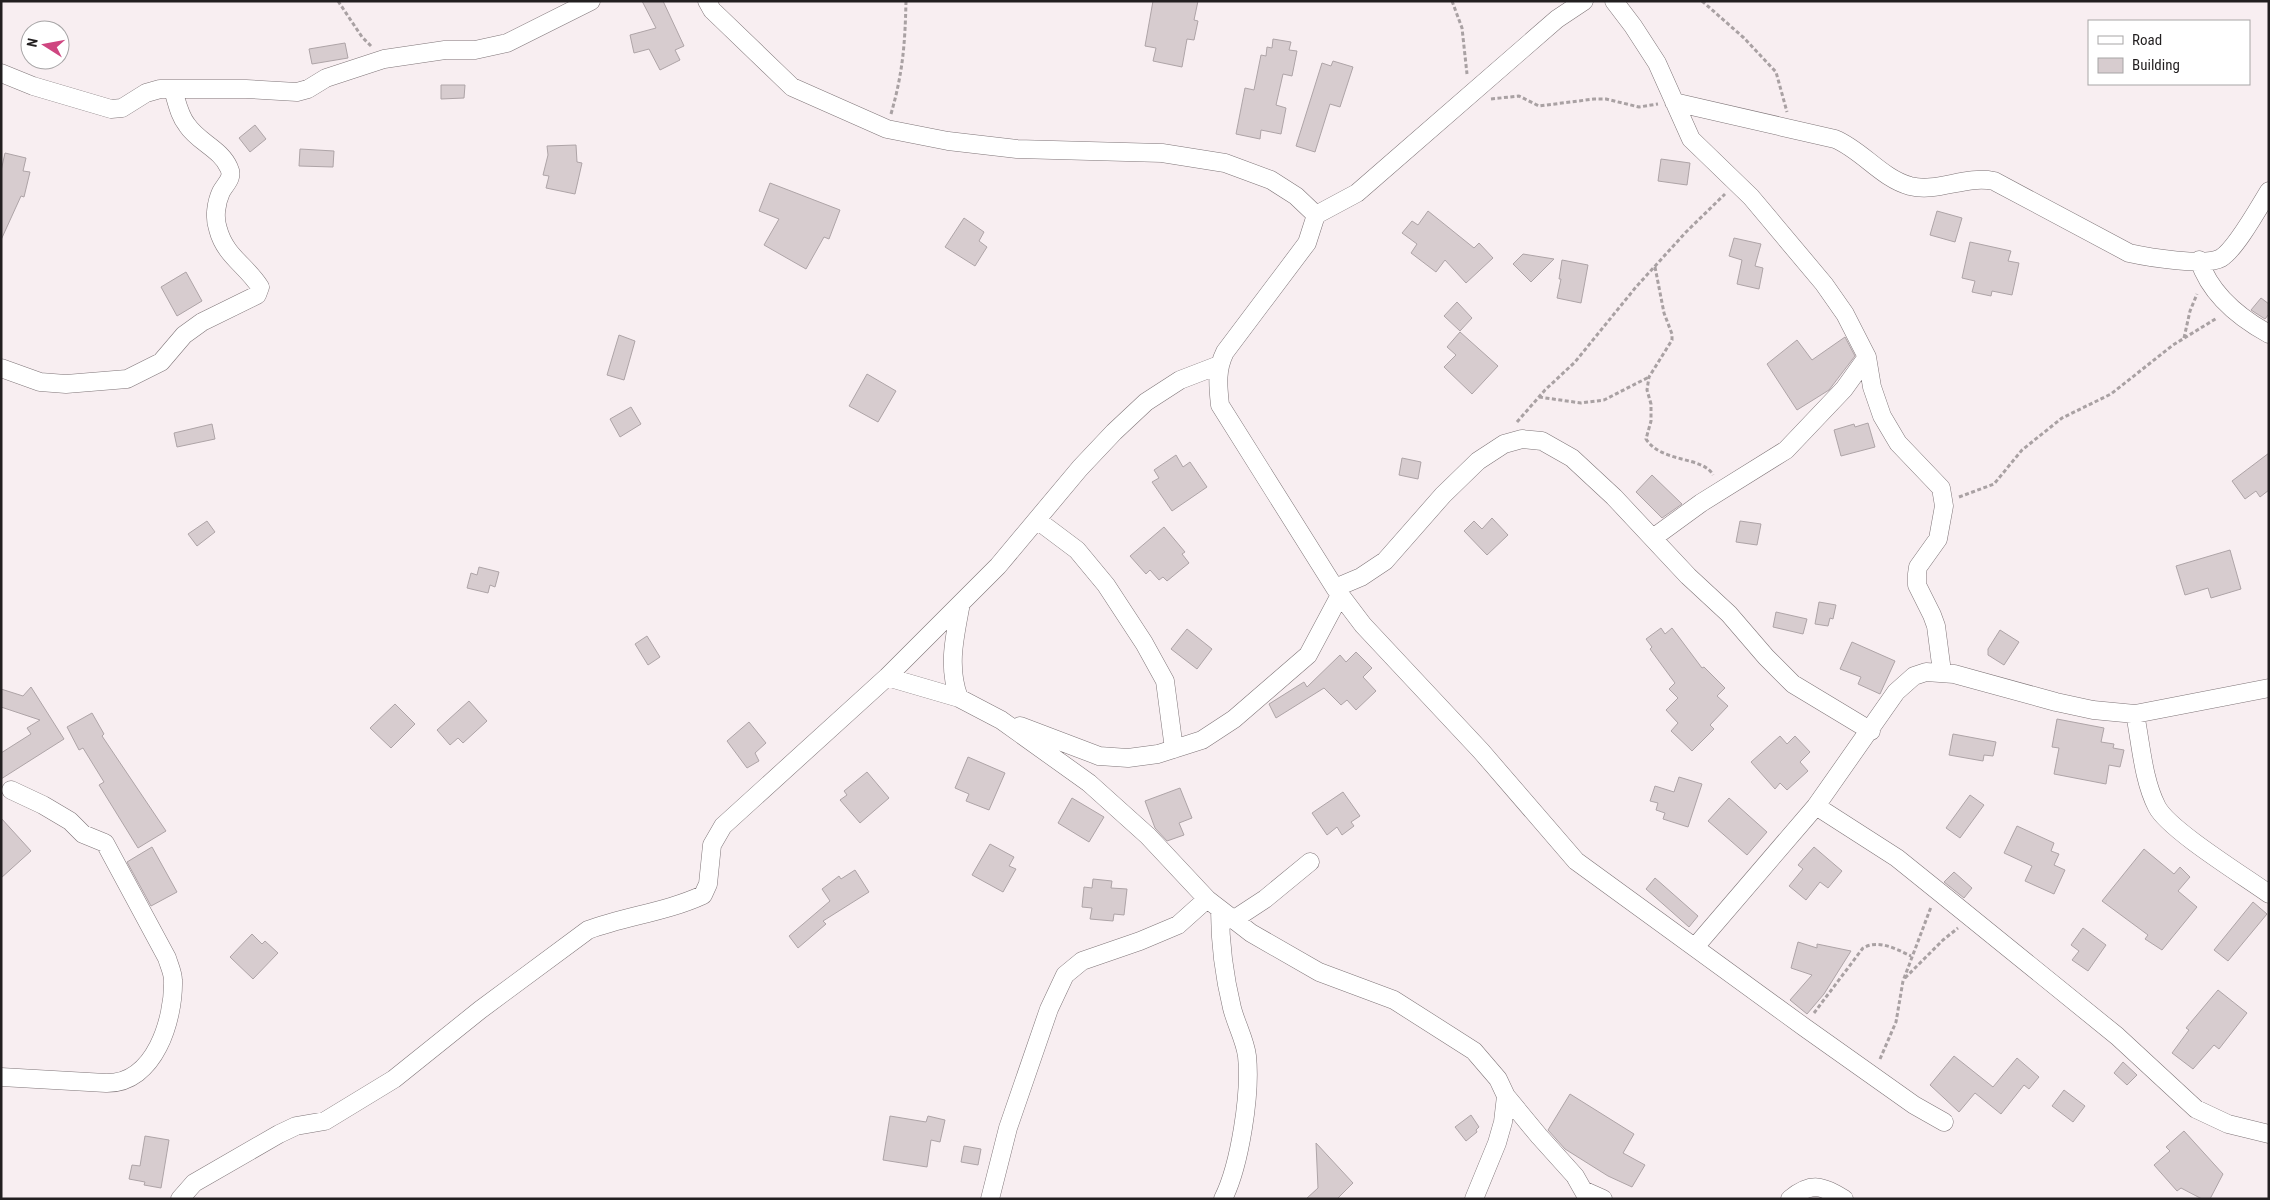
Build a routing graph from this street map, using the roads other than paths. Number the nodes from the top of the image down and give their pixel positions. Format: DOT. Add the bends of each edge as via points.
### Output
graph roads {
  1 [pos="591,1"];
  2 [pos="706,1"];
  3 [pos="1584,1"];
  4 [pos="1614,1"];
  5 [pos="1,73"];
  6 [pos="173,90"];
  7 [pos="1674,102"];
  8 [pos="2269,191"];
  9 [pos="1316,215"];
  10 [pos="2202,268"];
  11 [pos="2269,334"];
  12 [pos="1867,358"];
  13 [pos="1219,365"];
  14 [pos="1,368"];
  15 [pos="1037,520"];
  16 [pos="1653,538"];
  17 [pos="1337,591"];
  18 [pos="961,603"];
  19 [pos="1942,672"];
  20 [pos="887,677"];
  21 [pos="2269,688"];
  22 [pos="958,698"];
  23 [pos="2135,714"];
  24 [pos="1001,720"];
  25 [pos="1870,731"];
  26 [pos="1174,749"];
  27 [pos="11,790"];
  28 [pos="1816,806"];
  29 [pos="1310,862"];
  30 [pos="2269,894"];
  31 [pos="1220,910"];
  32 [pos="1695,947"];
  33 [pos="1,1077"];
  34 [pos="1506,1096"];
  35 [pos="1944,1122"];
  36 [pos="2269,1134"];
  37 [pos="1586,1195"];
  38 [pos="180,1199"];
  39 [pos="990,1199"];
  40 [pos="1223,1199"];
  41 [pos="1474,1199"];
  42 [pos="1603,1199"];
  43 [pos="1790,1199"];
  44 [pos="1844,1199"];
  1 -- 6 [label="street" via="507,43 475,50 445,50 384,59 326,78 297,92"];
  2 -- 9 [label="street" via="792,87 887,129 948,141 1017,149 1162,153 1225,163 1271,180 1296,196"];
  3 -- 9 [label="street" via="1357,193"];
  4 -- 7 [label="street" via="1657,63"];
  5 -- 6 [label="street" via="111,109 122,108 146,93"];
  6 -- 14 [label="street" via="187,126 220,155 230,170 229,181 216,211 217,228 224,247 260,286 258,295 202,322 184,335 162,362 127,380 66,384 40,382"];
  7 -- 10 [label="street" via="1836,139 1851,145 1870,162 1908,185 1934,187 1972,179 1994,181 2129,253"];
  7 -- 12 [label="street" via="1691,138 1751,197 1824,284 1845,314"];
  8 -- 10 [label="street" via="2231,249"];
  9 -- 13 [label="street" via="1307,243 1225,352"];
  10 -- 11 [label="street" via="2231,309"];
  12 -- 16 [label="street" via="1844,389 1786,450"];
  12 -- 19 [label="street" via="1882,416 1898,443 1941,488 1944,502 1938,539 1918,567 1917,585 1936,626"];
  13 -- 15 [label="street" via="1180,380 1146,402 1080,468"];
  13 -- 17 [label="street" via="1220,405"];
  15 -- 18 [label="street"];
  15 -- 26 [label="street" via="1077,550 1144,643 1164,681"];
  16 -- 17 [label="street" via="1572,458 1542,441 1522,438 1504,444 1478,461 1385,560"];
  16 -- 25 [label="street" via="1793,684"];
  17 -- 26 [label="street" via="1308,655 1234,719 1202,740"];
  17 -- 32 [label="street" via="1362,625 1481,751 1576,861"];
  18 -- 20 [label="street"];
  18 -- 22 [label="street" via="951,663"];
  19 -- 23 [label="street" via="2093,710"];
  19 -- 25 [label="street" via="1914,676 1896,692"];
  20 -- 22 [label="street"];
  20 -- 38 [label="street" via="723,826 712,845 708,884 703,895 685,904 588,930 394,1079 325,1121 296,1126 279,1134 194,1183"];
  21 -- 23 [label="street"];
  22 -- 24 [label="street"];
  23 -- 30 [label="street" via="2147,779 2158,808 2179,830"];
  24 -- 26 [label="street" via="1099,756 1128,758"];
  24 -- 31 [label="street" via="1089,783 1148,836"];
  25 -- 28 [label="street"];
  27 -- 33 [label="street" via="70,821 83,834 105,843 167,958 173,978 172,1009 163,1039 146,1064 114,1083"];
  28 -- 32 [label="street"];
  28 -- 36 [label="street" via="1897,858 1975,920 2117,1036 2196,1109 2228,1124"];
  29 -- 31 [label="street" via="1265,899"];
  31 -- 34 [label="street" via="1251,933 1319,972 1394,1000 1423,1017 1474,1051 1498,1079"];
  31 -- 39 [label="street" via="1082,962 1065,975 1046,1018 1008,1128"];
  31 -- 40 [label="street" via="1220,947 1226,982 1247,1066 1242,1129 1236,1162"];
  32 -- 35 [label="street" via="1804,1028 1914,1105"];
  34 -- 37 [label="street" via="1576,1176"];
  34 -- 41 [label="street" via="1503,1122"];
  37 -- 42 [label="street"];
  43 -- 44 [label="street" via="1808,1187 1817,1186"];
}
